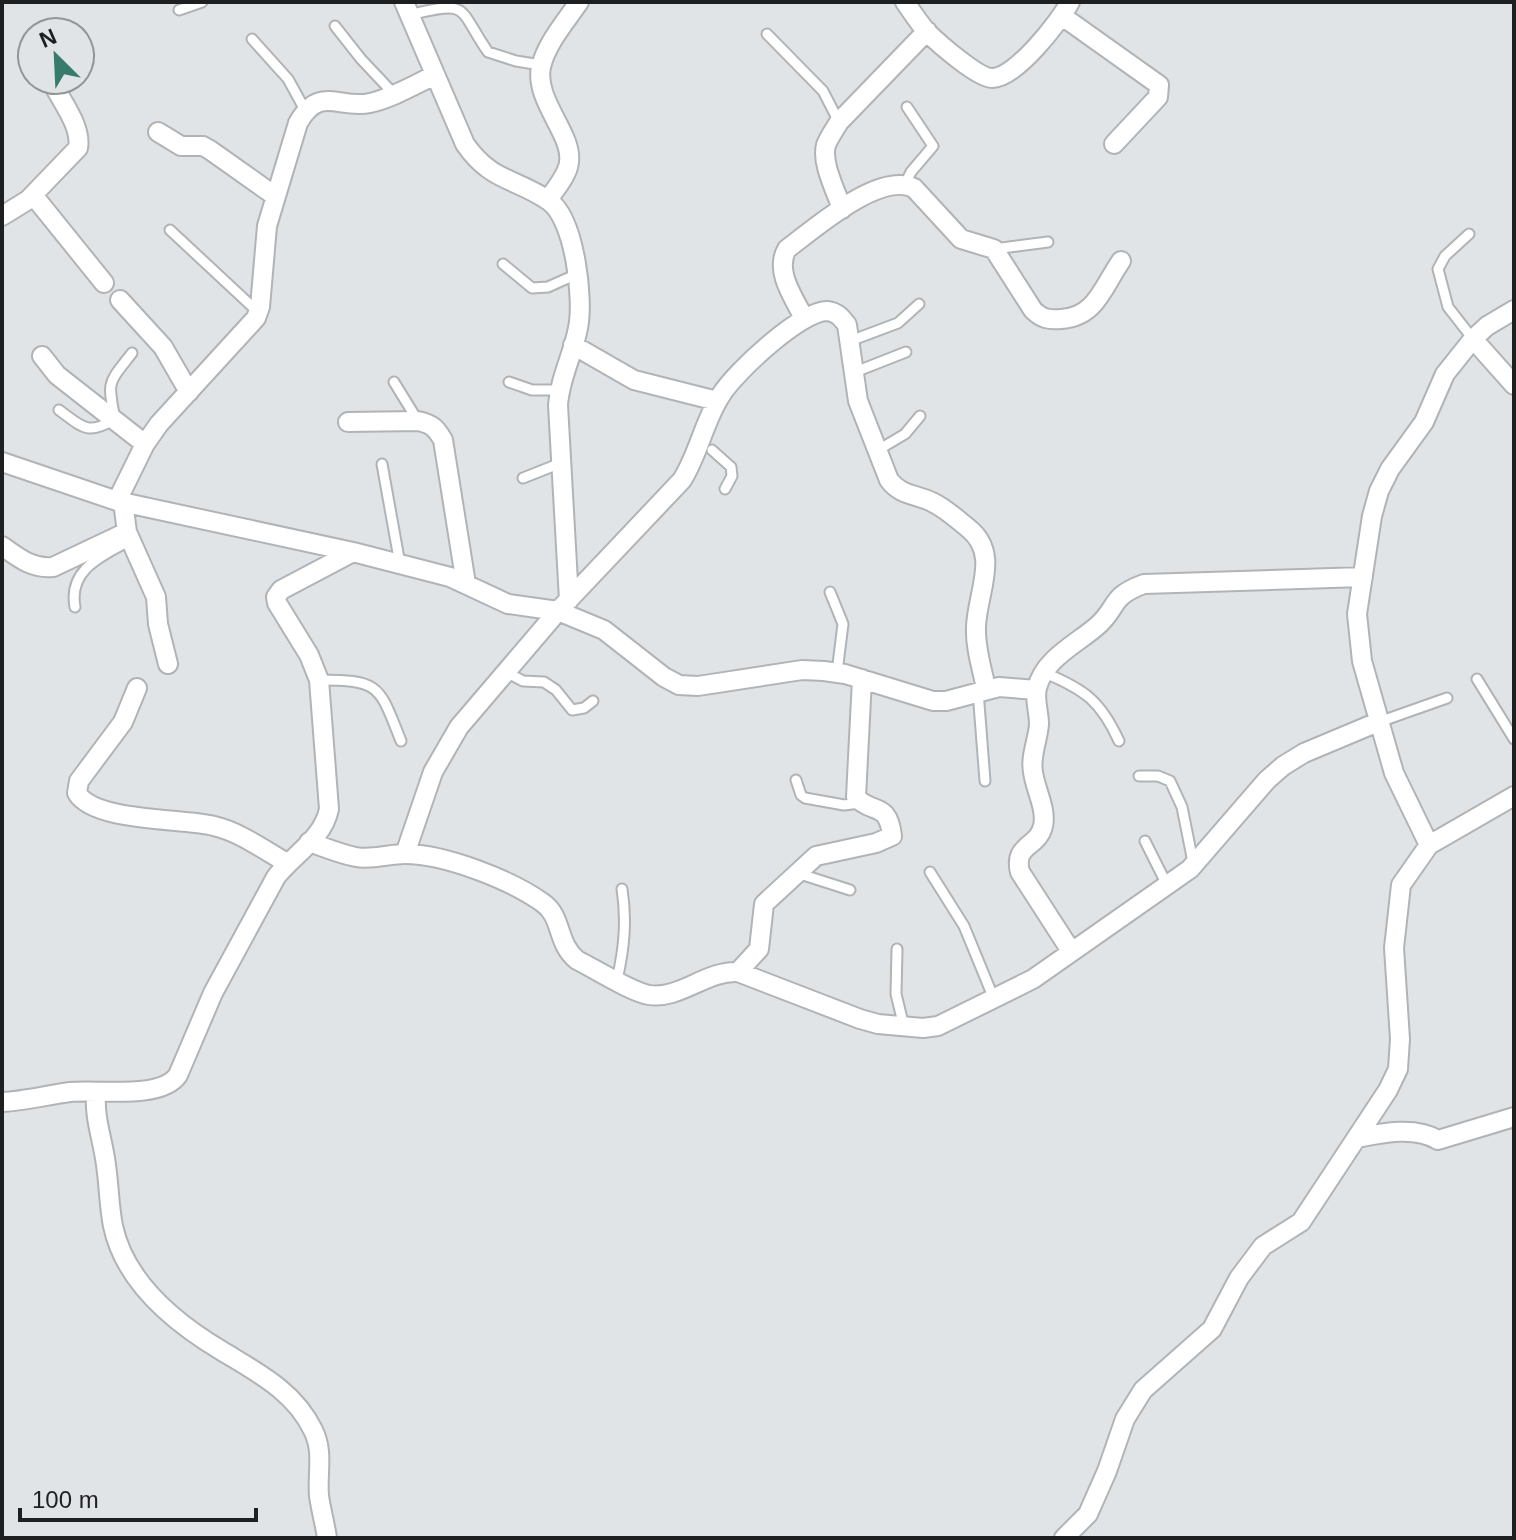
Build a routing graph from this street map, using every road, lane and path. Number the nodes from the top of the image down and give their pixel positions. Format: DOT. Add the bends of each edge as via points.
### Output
graph roads {
  1 [pos="202,2"];
  2 [pos="579,2"];
  3 [pos="905,2"];
  4 [pos="407,8"];
  5 [pos="1066,9"];
  6 [pos="179,10"];
  7 [pos="335,26"];
  8 [pos="927,31"];
  9 [pos="767,34"];
  10 [pos="252,39"];
  11 [pos="541,65"];
  12 [pos="435,75"];
  13 [pos="394,94"];
  14 [pos="59,96"];
  15 [pos="907,107"];
  16 [pos="305,110"];
  17 [pos="839,122"];
  18 [pos="158,132"];
  19 [pos="1114,144"];
  20 [pos="905,184"];
  21 [pos="33,195"];
  22 [pos="275,196"];
  23 [pos="548,200"];
  24 [pos="842,209"];
  25 [pos="2,216"];
  26 [pos="170,230"];
  27 [pos="1469,234"];
  28 [pos="1048,242"];
  29 [pos="994,249"];
  30 [pos="1121,261"];
  31 [pos="503,264"];
  32 [pos="577,274"];
  33 [pos="104,283"];
  34 [pos="120,300"];
  35 [pos="919,304"];
  36 [pos="1514,310"];
  37 [pos="258,312"];
  38 [pos="804,318"];
  39 [pos="1473,339"];
  40 [pos="850,341"];
  41 [pos="573,345"];
  42 [pos="906,352"];
  43 [pos="132,353"];
  44 [pos="42,356"];
  45 [pos="855,372"];
  46 [pos="394,382"];
  47 [pos="509,382"];
  48 [pos="1514,385"];
  49 [pos="559,390"];
  50 [pos="189,392"];
  51 [pos="717,401"];
  52 [pos="59,410"];
  53 [pos="920,416"];
  54 [pos="114,421"];
  55 [pos="418,421"];
  56 [pos="348,422"];
  57 [pos="145,444"];
  58 [pos="706,447"];
  59 [pos="878,450"];
  60 [pos="2,462"];
  61 [pos="561,463"];
  62 [pos="382,464"];
  63 [pos="523,478"];
  64 [pos="725,489"];
  65 [pos="120,502"];
  66 [pos="129,536"];
  67 [pos="2,546"];
  68 [pos="353,552"];
  69 [pos="400,564"];
  70 [pos="1363,577"];
  71 [pos="466,584"];
  72 [pos="830,592"];
  73 [pos="563,606"];
  74 [pos="75,607"];
  75 [pos="168,664"];
  76 [pos="506,672"];
  77 [pos="837,672"];
  78 [pos="862,679"];
  79 [pos="1477,679"];
  80 [pos="319,680"];
  81 [pos="1041,682"];
  82 [pos="137,688"];
  83 [pos="982,690"];
  84 [pos="1447,698"];
  85 [pos="593,701"];
  86 [pos="1378,722"];
  87 [pos="1514,739"];
  88 [pos="401,741"];
  89 [pos="1119,741"];
  90 [pos="1139,776"];
  91 [pos="796,780"];
  92 [pos="985,781"];
  93 [pos="1514,796"];
  94 [pos="861,803"];
  95 [pos="1145,841"];
  96 [pos="309,842"];
  97 [pos="1429,845"];
  98 [pos="405,854"];
  99 [pos="287,863"];
  100 [pos="1194,865"];
  101 [pos="930,872"];
  102 [pos="797,873"];
  103 [pos="1167,885"];
  104 [pos="622,889"];
  105 [pos="850,890"];
  106 [pos="897,949"];
  107 [pos="1071,951"];
  108 [pos="738,972"];
  109 [pos="617,980"];
  110 [pos="994,999"];
  111 [pos="904,1027"];
  112 [pos="96,1093"];
  113 [pos="2,1102"];
  114 [pos="1514,1117"];
  115 [pos="1357,1138"];
  116 [pos="327,1538"];
  117 [pos="1064,1538"];
  1 -- 6 [label="lane"];
  2 -- 11 [label="street"];
  3 -- 8 [label="street"];
  4 -- 11 [label="lane" via="455,7 488,52"];
  4 -- 12 [label="street"];
  5 -- 8 [label="street" via="1017,66 993,78 980,75"];
  5 -- 19 [label="street" via="1159,85 1158,97"];
  7 -- 13 [label="lane"];
  8 -- 17 [label="street"];
  9 -- 17 [label="lane" via="823,91"];
  10 -- 16 [label="lane" via="288,79"];
  11 -- 23 [label="street" via="543,94 569,161"];
  12 -- 13 [label="street"];
  12 -- 23 [label="street" via="476,160"];
  13 -- 16 [label="street" via="369,104 329,99"];
  14 -- 21 [label="street" via="76,128 78,148"];
  15 -- 20 [label="lane" via="933,146"];
  16 -- 22 [label="street"];
  17 -- 24 [label="street" via="825,158"];
  18 -- 22 [label="street" via="181,146 203,146"];
  20 -- 24 [label="street" via="881,188"];
  20 -- 29 [label="street" via="961,239"];
  21 -- 25 [label="street"];
  21 -- 33 [label="street"];
  22 -- 37 [label="street"];
  23 -- 32 [label="street" via="563,219"];
  24 -- 38 [label="street" via="782,257 785,278"];
  26 -- 37 [label="lane"];
  27 -- 39 [label="lane" via="1438,269 1448,307"];
  28 -- 29 [label="lane"];
  29 -- 30 [label="street" via="1033,310 1050,320 1081,316 1091,308"];
  31 -- 32 [label="lane" via="532,288"];
  32 -- 41 [label="street" via="581,316"];
  34 -- 50 [label="street" via="163,347"];
  35 -- 40 [label="lane" via="898,323"];
  36 -- 39 [label="street"];
  37 -- 50 [label="street"];
  38 -- 40 [label="street" via="829,311 840,315"];
  38 -- 51 [label="street" via="759,355"];
  39 -- 48 [label="street"];
  39 -- 70 [label="street" via="1445,374 1424,422 1379,491"];
  40 -- 45 [label="street"];
  41 -- 49 [label="street"];
  41 -- 51 [label="street" via="634,380"];
  42 -- 45 [label="lane"];
  43 -- 54 [label="lane" via="111,379"];
  44 -- 54 [label="street" via="57,375"];
  45 -- 59 [label="street" via="858,401"];
  46 -- 55 [label="lane"];
  47 -- 49 [label="lane" via="532,390"];
  49 -- 61 [label="street"];
  50 -- 57 [label="street"];
  51 -- 58 [label="street"];
  52 -- 54 [label="lane" via="91,429"];
  53 -- 59 [label="lane" via="905,434"];
  54 -- 57 [label="street"];
  55 -- 56 [label="street"];
  55 -- 71 [label="street" via="429,423 443,440"];
  57 -- 65 [label="street"];
  58 -- 64 [label="lane" via="731,467"];
  58 -- 73 [label="street" via="682,480"];
  59 -- 83 [label="street" via="895,488 937,504 976,534 984,548 987,565 976,626"];
  60 -- 65 [label="street"];
  61 -- 63 [label="lane"];
  61 -- 73 [label="street"];
  62 -- 69 [label="lane"];
  65 -- 66 [label="street"];
  65 -- 68 [label="street"];
  66 -- 67 [label="street" via="53,567 32,566"];
  66 -- 74 [label="lane" via="79,577 72,590"];
  66 -- 75 [label="street" via="156,597"];
  68 -- 69 [label="street"];
  68 -- 80 [label="street" via="276,597"];
  69 -- 71 [label="street"];
  70 -- 81 [label="street" via="1144,584 1115,599 1103,620 1060,653"];
  70 -- 86 [label="street" via="1358,637"];
  71 -- 73 [label="street" via="508,604"];
  72 -- 77 [label="lane" via="843,624"];
  73 -- 76 [label="street"];
  73 -- 77 [label="street" via="679,685 802,670"];
  76 -- 85 [label="lane" via="523,681 544,682 572,710"];
  76 -- 98 [label="street" via="445,749"];
  77 -- 78 [label="street"];
  78 -- 83 [label="street" via="933,701"];
  78 -- 94 [label="street" via="854,789"];
  79 -- 87 [label="lane"];
  80 -- 88 [label="lane" via="354,680 377,688"];
  80 -- 96 [label="street" via="329,809 326,822"];
  81 -- 83 [label="street"];
  81 -- 89 [label="lane" via="1069,683 1105,712"];
  81 -- 107 [label="street" via="1032,760 1043,827 1018,862"];
  82 -- 99 [label="street" via="123,722 79,781 82,802 155,820 213,825"];
  83 -- 92 [label="lane"];
  84 -- 86 [label="lane"];
  86 -- 97 [label="street" via="1394,773"];
  86 -- 100 [label="street" via="1283,766"];
  90 -- 100 [label="lane" via="1170,781 1182,807"];
  91 -- 94 [label="lane" via="805,798"];
  93 -- 97 [label="street"];
  94 -- 102 [label="street" via="881,810 892,836 816,856"];
  95 -- 103 [label="lane"];
  96 -- 98 [label="street" via="357,857"];
  96 -- 99 [label="street"];
  97 -- 115 [label="street" via="1401,885 1394,948 1398,1069"];
  98 -- 109 [label="street" via="479,870 543,903 556,920 567,952"];
  99 -- 112 [label="street" via="213,993 172,1083"];
  100 -- 103 [label="street"];
  101 -- 110 [label="lane" via="964,926"];
  102 -- 105 [label="lane"];
  102 -- 108 [label="street" via="764,904 759,949"];
  103 -- 107 [label="street"];
  104 -- 109 [label="lane" via="626,915"];
  106 -- 111 [label="lane" via="896,994"];
  107 -- 110 [label="street"];
  108 -- 109 [label="street" via="717,974 659,996"];
  108 -- 111 [label="street" via="860,1019"];
  110 -- 111 [label="street" via="938,1026"];
  112 -- 113 [label="street"];
  112 -- 116 [label="street" via="113,1225 123,1260 162,1307 262,1374 298,1405 320,1445 319,1494"];
  114 -- 115 [label="street" via="1438,1140 1401,1132"];
  115 -- 117 [label="street" via="1301,1222 1263,1246 1212,1329 1143,1390 1125,1419 1088,1514"];
}
